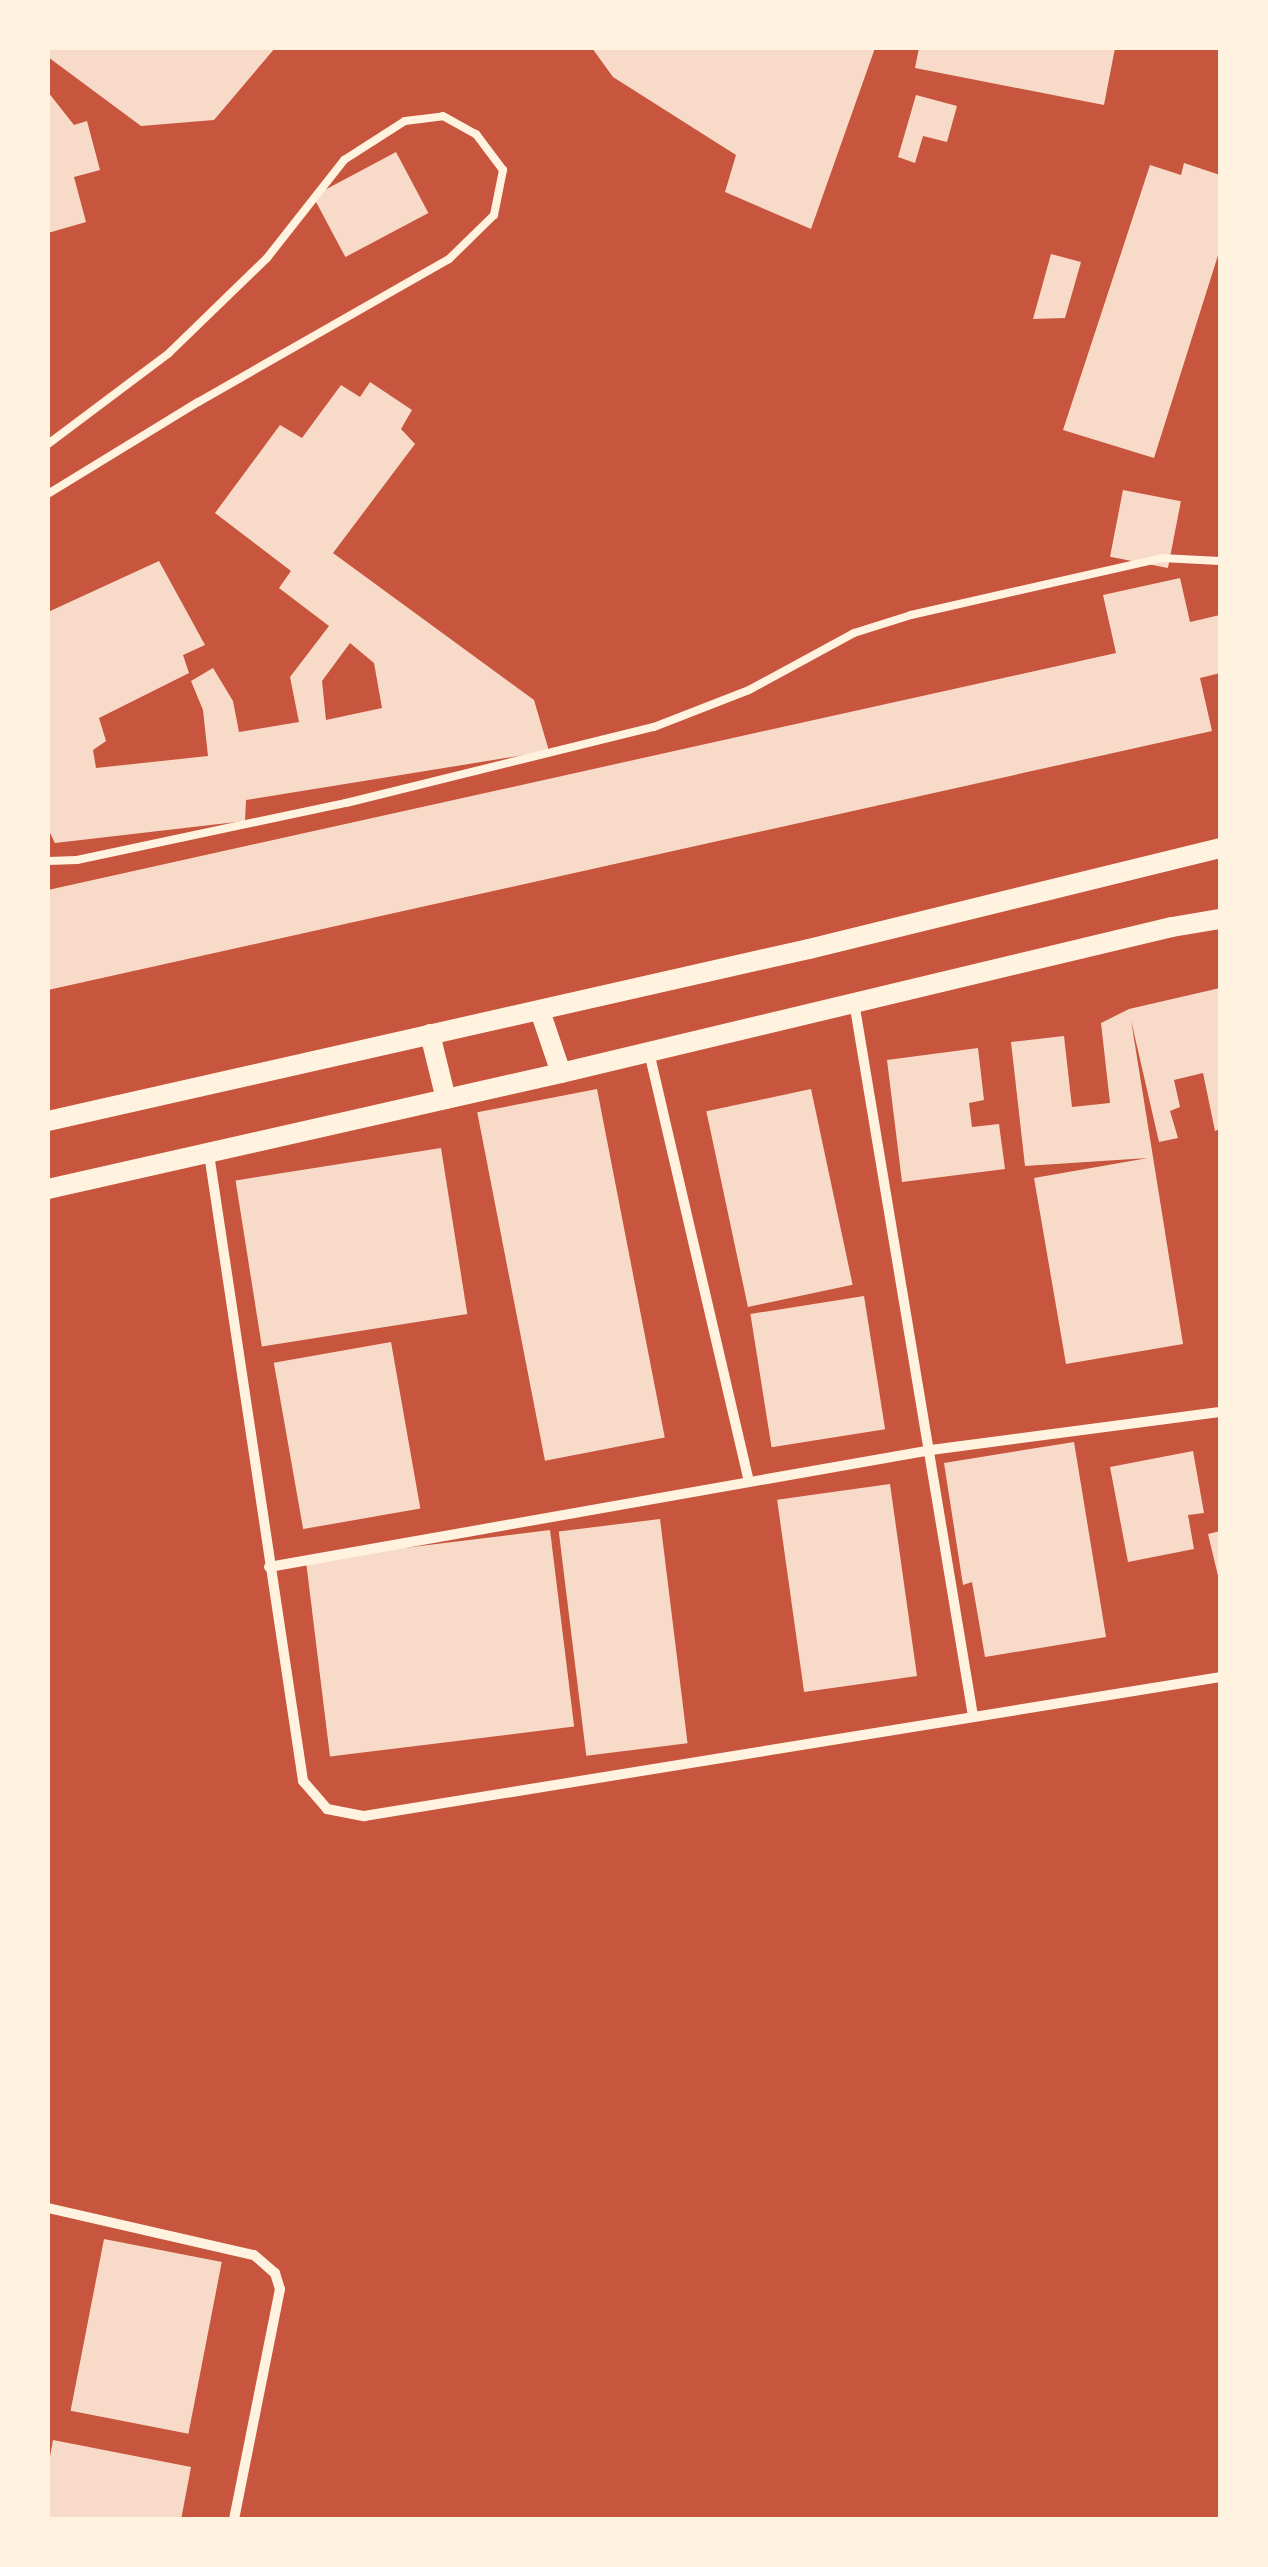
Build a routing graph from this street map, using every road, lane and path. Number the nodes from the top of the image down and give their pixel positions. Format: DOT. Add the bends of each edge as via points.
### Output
graph roads {
  1 [pos="48,444"];
  2 [pos="48,479"];
  3 [pos="51,492"];
  4 [pos="1220,561"];
  5 [pos="1220,848"];
  6 [pos="48,861"];
  7 [pos="1220,919"];
  8 [pos="854,1002"];
  9 [pos="540,1011"];
  10 [pos="430,1034"];
  11 [pos="649,1052"];
  12 [pos="562,1073"];
  13 [pos="446,1099"];
  14 [pos="48,1120"];
  15 [pos="209,1154"];
  16 [pos="48,1188"];
  17 [pos="1220,1412"];
  18 [pos="930,1450"];
  19 [pos="750,1482"];
  20 [pos="269,1566"];
  21 [pos="1220,1677"];
  22 [pos="973,1716"];
  23 [pos="48,2209"];
  24 [pos="234,2520"];
  1 -- 3 [label="lane" via="169,353 267,258 344,160 405,121 443,116 476,134 504,170 494,214 449,259"];
  2 -- 3 [label="lane"];
  4 -- 6 [label="lane" via="1161,558 911,615 854,633 749,690 638,732 346,803"];
  5 -- 9 [label="main road"];
  7 -- 8 [label="main road"];
  8 -- 11 [label="main road"];
  8 -- 18 [label="street"];
  9 -- 10 [label="main road"];
  9 -- 12 [label="main road"];
  10 -- 13 [label="main road"];
  10 -- 14 [label="main road"];
  11 -- 12 [label="main road"];
  11 -- 19 [label="street"];
  12 -- 13 [label="main road"];
  13 -- 15 [label="main road"];
  15 -- 16 [label="main road"];
  15 -- 20 [label="street"];
  17 -- 18 [label="street"];
  18 -- 19 [label="street"];
  18 -- 22 [label="street"];
  19 -- 20 [label="street"];
  20 -- 22 [label="street" via="303,1781 327,1810 344,1814 364,1816"];
  21 -- 22 [label="street"];
  23 -- 24 [label="street" via="254,2255 275,2273 280,2288"];
}
